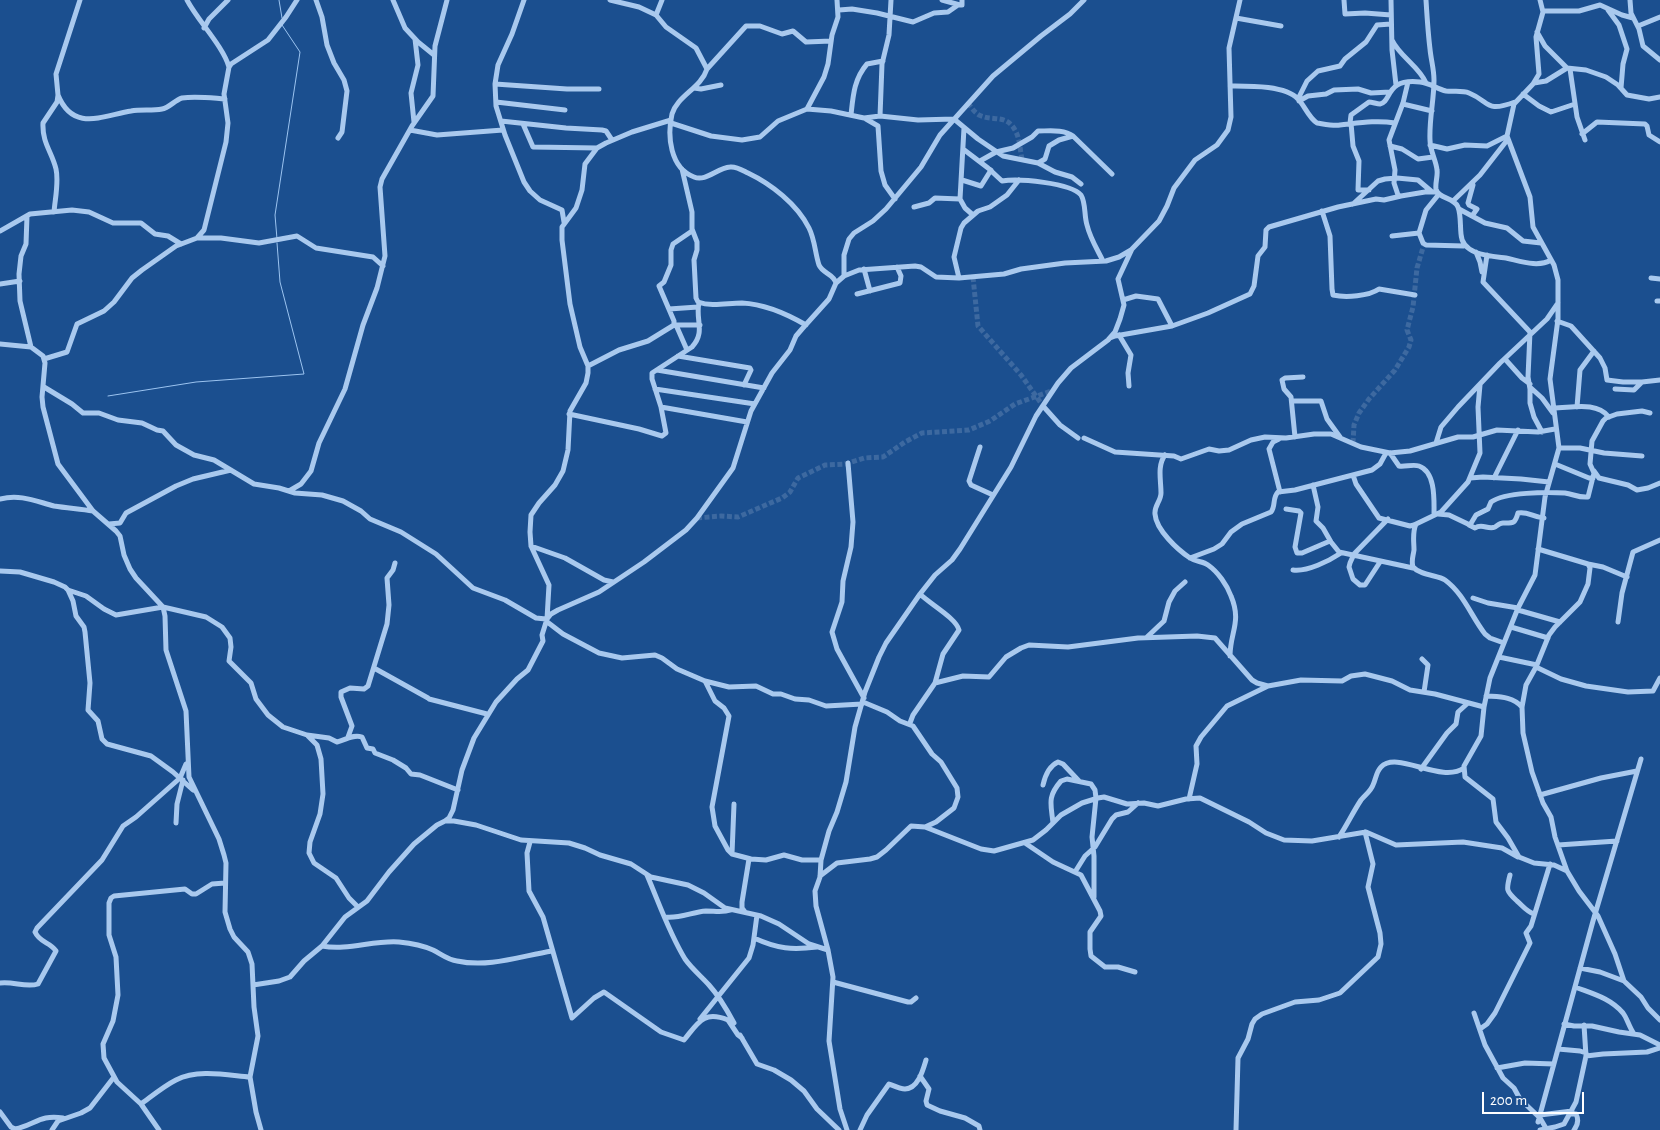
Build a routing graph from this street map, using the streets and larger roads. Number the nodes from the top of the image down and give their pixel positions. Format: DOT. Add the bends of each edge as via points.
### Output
graph roads {
  1 [pos="80,0"];
  2 [pos="187,0"];
  3 [pos="228,0"];
  4 [pos="297,0"];
  5 [pos="316,0"];
  6 [pos="393,0"];
  7 [pos="447,0"];
  8 [pos="524,0"];
  9 [pos="610,0"];
  10 [pos="662,0"];
  11 [pos="837,0"];
  12 [pos="891,0"];
  13 [pos="942,0"];
  14 [pos="1084,0"];
  15 [pos="1240,0"];
  16 [pos="1344,0"];
  17 [pos="1391,0"];
  18 [pos="1426,0"];
  19 [pos="1540,0"];
  20 [pos="1594,0"];
  21 [pos="1630,0"];
  22 [pos="960,2"];
  23 [pos="1606,7"];
  24 [pos="839,10"];
  25 [pos="1585,10"];
  26 [pos="1543,11"];
  27 [pos="656,15"];
  28 [pos="1391,15"];
  29 [pos="891,16"];
  30 [pos="1660,17"];
  31 [pos="1236,18"];
  32 [pos="1633,18"];
  33 [pos="1391,24"];
  34 [pos="1281,26"];
  35 [pos="1638,26"];
  36 [pos="204,28"];
  37 [pos="1537,32"];
  38 [pos="1391,37"];
  39 [pos="415,40"];
  40 [pos="831,41"];
  41 [pos="434,55"];
  42 [pos="1660,60"];
  43 [pos="883,61"];
  44 [pos="228,67"];
  45 [pos="1569,68"];
  46 [pos="707,69"];
  47 [pos="1408,82"];
  48 [pos="1426,83"];
  49 [pos="495,84"];
  50 [pos="1534,84"];
  51 [pos="721,85"];
  52 [pos="1396,85"];
  53 [pos="1230,86"];
  54 [pos="1434,86"];
  55 [pos="694,88"];
  56 [pos="1620,88"];
  57 [pos="599,89"];
  58 [pos="1390,92"];
  59 [pos="1523,94"];
  60 [pos="58,95"];
  61 [pos="1660,97"];
  62 [pos="225,99"];
  63 [pos="1299,100"];
  64 [pos="496,102"];
  65 [pos="1515,102"];
  66 [pos="1403,104"];
  67 [pos="1575,104"];
  68 [pos="807,109"];
  69 [pos="564,110"];
  70 [pos="1432,111"];
  71 [pos="851,115"];
  72 [pos="880,116"];
  73 [pos="864,118"];
  74 [pos="954,119"];
  75 [pos="501,121"];
  76 [pos="414,122"];
  77 [pos="671,122"];
  78 [pos="1351,123"];
  79 [pos="524,124"];
  80 [pos="1395,124"];
  81 [pos="964,128"];
  82 [pos="410,130"];
  83 [pos="503,130"];
  84 [pos="1582,134"];
  85 [pos="1073,136"];
  86 [pos="338,138"];
  87 [pos="1508,138"];
  88 [pos="612,140"];
  89 [pos="1585,140"];
  90 [pos="1660,142"];
  91 [pos="1430,144"];
  92 [pos="1390,146"];
  93 [pos="597,148"];
  94 [pos="963,149"];
  95 [pos="996,152"];
  96 [pos="1433,157"];
  97 [pos="980,161"];
  98 [pos="1038,163"];
  99 [pos="682,169"];
  100 [pos="991,170"];
  101 [pos="1112,174"];
  102 [pos="1394,178"];
  103 [pos="962,180"];
  104 [pos="1018,180"];
  105 [pos="1474,182"];
  106 [pos="1081,184"];
  107 [pos="1370,190"];
  108 [pos="1436,193"];
  109 [pos="1400,196"];
  110 [pos="895,199"];
  111 [pos="960,200"];
  112 [pos="1453,201"];
  113 [pos="1353,204"];
  114 [pos="914,207"];
  115 [pos="1458,209"];
  116 [pos="1322,211"];
  117 [pos="54,212"];
  118 [pos="973,214"];
  119 [pos="27,216"];
  120 [pos="1472,216"];
  121 [pos="564,222"];
  122 [pos="0,231"];
  123 [pos="692,231"];
  124 [pos="1419,233"];
  125 [pos="1392,236"];
  126 [pos="197,238"];
  127 [pos="1541,243"];
  128 [pos="182,244"];
  129 [pos="1464,246"];
  130 [pos="1132,249"];
  131 [pos="1476,252"];
  132 [pos="1487,255"];
  133 [pos="1551,260"];
  134 [pos="1103,261"];
  135 [pos="383,266"];
  136 [pos="896,266"];
  137 [pos="864,269"];
  138 [pos="844,276"];
  139 [pos="959,278"];
  140 [pos="1482,278"];
  141 [pos="1652,278"];
  142 [pos="1660,279"];
  143 [pos="20,281"];
  144 [pos="836,283"];
  145 [pos="0,284"];
  146 [pos="870,291"];
  147 [pos="857,294"];
  148 [pos="1415,295"];
  149 [pos="1123,300"];
  150 [pos="1558,303"];
  151 [pos="699,305"];
  152 [pos="669,310"];
  153 [pos="1557,322"];
  154 [pos="806,324"];
  155 [pos="675,325"];
  156 [pos="700,325"];
  157 [pos="1172,326"];
  158 [pos="1530,334"];
  159 [pos="1118,335"];
  160 [pos="1110,338"];
  161 [pos="0,344"];
  162 [pos="31,347"];
  163 [pos="686,350"];
  164 [pos="1594,351"];
  165 [pos="678,356"];
  166 [pos="44,359"];
  167 [pos="1504,359"];
  168 [pos="588,366"];
  169 [pos="657,370"];
  170 [pos="1303,377"];
  171 [pos="1660,380"];
  172 [pos="1642,382"];
  173 [pos="744,385"];
  174 [pos="1480,385"];
  175 [pos="1129,386"];
  176 [pos="1530,386"];
  177 [pos="44,387"];
  178 [pos="764,388"];
  179 [pos="655,389"];
  180 [pos="1615,389"];
  181 [pos="1292,401"];
  182 [pos="755,404"];
  183 [pos="661,406"];
  184 [pos="1043,406"];
  185 [pos="1578,407"];
  186 [pos="1553,410"];
  187 [pos="1650,413"];
  188 [pos="569,414"];
  189 [pos="1609,417"];
  190 [pos="747,422"];
  191 [pos="1556,429"];
  192 [pos="1518,430"];
  193 [pos="1542,432"];
  194 [pos="1478,435"];
  195 [pos="1295,437"];
  196 [pos="1280,438"];
  197 [pos="1340,438"];
  198 [pos="1436,443"];
  199 [pos="980,447"];
  200 [pos="1559,448"];
  201 [pos="1592,451"];
  202 [pos="1388,453"];
  203 [pos="1165,456"];
  204 [pos="1642,456"];
  205 [pos="848,463"];
  206 [pos="1555,464"];
  207 [pos="230,470"];
  208 [pos="1594,470"];
  209 [pos="1353,475"];
  210 [pos="1470,478"];
  211 [pos="1494,478"];
  212 [pos="1593,478"];
  213 [pos="1549,482"];
  214 [pos="1660,483"];
  215 [pos="1313,486"];
  216 [pos="288,491"];
  217 [pos="1280,492"];
  218 [pos="1546,493"];
  219 [pos="993,495"];
  220 [pos="0,499"];
  221 [pos="1286,509"];
  222 [pos="93,511"];
  223 [pos="1436,514"];
  224 [pos="1544,518"];
  225 [pos="1388,519"];
  226 [pos="109,524"];
  227 [pos="1416,524"];
  228 [pos="1469,526"];
  229 [pos="1660,540"];
  230 [pos="1330,541"];
  231 [pos="531,546"];
  232 [pos="1538,549"];
  233 [pos="1341,553"];
  234 [pos="1353,555"];
  235 [pos="1190,558"];
  236 [pos="1380,562"];
  237 [pos="396,563"];
  238 [pos="1588,564"];
  239 [pos="1413,568"];
  240 [pos="1293,570"];
  241 [pos="0,571"];
  242 [pos="1627,577"];
  243 [pos="613,582"];
  244 [pos="1185,582"];
  245 [pos="68,590"];
  246 [pos="920,594"];
  247 [pos="1473,598"];
  248 [pos="163,607"];
  249 [pos="1518,609"];
  250 [pos="546,620"];
  251 [pos="1560,622"];
  252 [pos="1618,622"];
  253 [pos="1511,627"];
  254 [pos="1146,638"];
  255 [pos="1548,638"];
  256 [pos="1504,644"];
  257 [pos="1230,656"];
  258 [pos="1499,657"];
  259 [pos="1422,659"];
  260 [pos="1537,666"];
  261 [pos="374,668"];
  262 [pos="1660,678"];
  263 [pos="705,681"];
  264 [pos="935,683"];
  265 [pos="1268,686"];
  266 [pos="1424,692"];
  267 [pos="1486,696"];
  268 [pos="863,701"];
  269 [pos="1468,703"];
  270 [pos="1484,707"];
  271 [pos="1522,707"];
  272 [pos="486,714"];
  273 [pos="910,723"];
  274 [pos="307,735"];
  275 [pos="348,737"];
  276 [pos="1641,759"];
  277 [pos="187,762"];
  278 [pos="1422,768"];
  279 [pos="1464,768"];
  280 [pos="1637,771"];
  281 [pos="1452,772"];
  282 [pos="1465,777"];
  283 [pos="181,779"];
  284 [pos="1080,781"];
  285 [pos="1043,785"];
  286 [pos="194,790"];
  287 [pos="458,790"];
  288 [pos="1540,795"];
  289 [pos="1096,798"];
  290 [pos="1188,799"];
  291 [pos="1138,803"];
  292 [pos="734,804"];
  293 [pos="445,822"];
  294 [pos="176,823"];
  295 [pos="1053,823"];
  296 [pos="925,827"];
  297 [pos="1364,832"];
  298 [pos="1339,837"];
  299 [pos="1617,841"];
  300 [pos="530,842"];
  301 [pos="1025,843"];
  302 [pos="1558,846"];
  303 [pos="1093,850"];
  304 [pos="732,854"];
  305 [pos="1519,857"];
  306 [pos="749,859"];
  307 [pos="821,860"];
  308 [pos="1550,864"];
  309 [pos="1567,871"];
  310 [pos="1075,872"];
  311 [pos="647,874"];
  312 [pos="1510,875"];
  313 [pos="820,877"];
  314 [pos="225,883"];
  315 [pos="1094,900"];
  316 [pos="358,907"];
  317 [pos="731,910"];
  318 [pos="746,912"];
  319 [pos="1596,913"];
  320 [pos="1534,914"];
  321 [pos="758,915"];
  322 [pos="666,919"];
  323 [pos="754,938"];
  324 [pos="322,946"];
  325 [pos="818,948"];
  326 [pos="828,950"];
  327 [pos="552,951"];
  328 [pos="1580,968"];
  329 [pos="1135,972"];
  330 [pos="1624,981"];
  331 [pos="833,982"];
  332 [pos="0,983"];
  333 [pos="253,985"];
  334 [pos="1575,987"];
  335 [pos="718,997"];
  336 [pos="916,998"];
  337 [pos="1474,1013"];
  338 [pos="699,1020"];
  339 [pos="1660,1020"];
  340 [pos="1564,1024"];
  341 [pos="1584,1025"];
  342 [pos="1480,1029"];
  343 [pos="1634,1034"];
  344 [pos="742,1038"];
  345 [pos="1660,1047"];
  346 [pos="1558,1049"];
  347 [pos="1586,1054"];
  348 [pos="926,1060"];
  349 [pos="1554,1064"];
  350 [pos="1497,1068"];
  351 [pos="920,1076"];
  352 [pos="114,1077"];
  353 [pos="250,1077"];
  354 [pos="141,1104"];
  355 [pos="0,1112"];
  356 [pos="1571,1112"];
  357 [pos="63,1118"];
  358 [pos="1539,1118"];
  359 [pos="1561,1128"];
  360 [pos="52,1130"];
  361 [pos="159,1130"];
  362 [pos="260,1130"];
  363 [pos="839,1130"];
  364 [pos="847,1130"];
  365 [pos="860,1130"];
  366 [pos="980,1130"];
  367 [pos="1236,1130"];
  368 [pos="1545,1130"];
  369 [pos="1574,1130"];
  1 -- 60 [label="street" via="56,74"];
  2 -- 36 [label="street"];
  3 -- 36 [label="street"];
  4 -- 44 [label="street" via="268,40"];
  5 -- 86 [label="street" via="327,45 347,91 342,132"];
  6 -- 39 [label="street" via="404,26"];
  7 -- 41 [label="street"];
  8 -- 49 [label="street" via="498,65"];
  9 -- 27 [label="street"];
  10 -- 27 [label="street"];
  11 -- 24 [label="street"];
  12 -- 29 [label="street"];
  13 -- 22 [label="street"];
  14 -- 74 [label="street" via="993,76"];
  15 -- 31 [label="street"];
  16 -- 28 [label="street" via="1345,14"];
  17 -- 28 [label="street"];
  18 -- 54 [label="street"];
  19 -- 26 [label="street"];
  20 -- 25 [label="street"];
  21 -- 32 [label="street"];
  22 -- 29 [label="street" via="948,12 934,13 916,22"];
  23 -- 25 [label="street"];
  23 -- 32 [label="street"];
  23 -- 56 [label="street" via="1619,25 1627,49"];
  24 -- 29 [label="street"];
  24 -- 40 [label="street"];
  25 -- 26 [label="street"];
  26 -- 37 [label="street"];
  27 -- 46 [label="street" via="666,27 696,48"];
  28 -- 33 [label="street"];
  29 -- 43 [label="street"];
  30 -- 35 [label="street"];
  31 -- 34 [label="street"];
  31 -- 53 [label="street" via="1229,48"];
  32 -- 35 [label="street"];
  33 -- 38 [label="street"];
  33 -- 63 [label="street" via="1377,25 1366,42 1340,66 1318,71 1306,82"];
  35 -- 42 [label="street" via="1644,47"];
  36 -- 44 [label="street" via="225,57"];
  37 -- 45 [label="street" via="1545,46"];
  37 -- 50 [label="street" via="1539,71"];
  38 -- 48 [label="street" via="1396,48 1420,72"];
  38 -- 52 [label="street"];
  39 -- 41 [label="street"];
  39 -- 76 [label="street" via="418,65 411,92"];
  40 -- 46 [label="street" via="806,42 793,30 782,34 760,26 748,26"];
  40 -- 68 [label="street" via="824,77"];
  41 -- 76 [label="street" via="433,96"];
  43 -- 71 [label="street" via="866,64 860,73 853,89"];
  43 -- 72 [label="street"];
  44 -- 62 [label="street"];
  45 -- 50 [label="street"];
  45 -- 56 [label="street" via="1603,76"];
  45 -- 67 [label="street"];
  46 -- 55 [label="street"];
  47 -- 48 [label="street"];
  47 -- 52 [label="street"];
  47 -- 66 [label="street"];
  48 -- 54 [label="street"];
  49 -- 57 [label="street" via="567,90"];
  49 -- 64 [label="street"];
  50 -- 59 [label="street"];
  51 -- 55 [label="street"];
  52 -- 58 [label="street"];
  53 -- 63 [label="street" via="1277,90"];
  53 -- 130 [label="street" via="1231,117 1226,134 1217,145 1195,160 1174,188 1159,221"];
  54 -- 65 [label="street" via="1447,91 1468,92 1491,106"];
  54 -- 70 [label="street"];
  55 -- 77 [label="street" via="675,107"];
  56 -- 61 [label="street" via="1627,95 1650,99"];
  58 -- 63 [label="street" via="1334,90"];
  58 -- 78 [label="street" via="1384,102 1369,102 1351,115"];
  59 -- 65 [label="street"];
  59 -- 67 [label="street" via="1551,112"];
  60 -- 62 [label="street" via="67,111 92,119 133,110 161,109 180,99"];
  60 -- 117 [label="street" via="43,124 45,142 56,171"];
  62 -- 126 [label="street" via="228,123 222,161 206,224"];
  63 -- 78 [label="street" via="1317,124"];
  64 -- 69 [label="street"];
  64 -- 75 [label="street"];
  65 -- 87 [label="street"];
  66 -- 70 [label="street"];
  66 -- 80 [label="street"];
  67 -- 84 [label="street"];
  68 -- 71 [label="street"];
  68 -- 77 [label="street" via="778,121 762,136 746,139 712,136"];
  70 -- 91 [label="street"];
  71 -- 73 [label="street"];
  72 -- 73 [label="street"];
  72 -- 74 [label="street"];
  73 -- 110 [label="street" via="878,126 881,172"];
  74 -- 81 [label="street"];
  74 -- 110 [label="street"];
  75 -- 79 [label="street"];
  75 -- 83 [label="street"];
  76 -- 82 [label="street"];
  77 -- 88 [label="street"];
  77 -- 99 [label="street" via="672,152"];
  78 -- 80 [label="street"];
  78 -- 107 [label="street" via="1352,141 1359,161 1358,190"];
  79 -- 88 [label="street" via="602,130"];
  79 -- 93 [label="street" via="533,146"];
  80 -- 92 [label="street"];
  81 -- 94 [label="street"];
  81 -- 95 [label="street"];
  82 -- 83 [label="street" via="437,135"];
  82 -- 135 [label="street" via="380,187 385,248"];
  83 -- 121 [label="street" via="524,182 540,200 562,210"];
  84 -- 89 [label="street"];
  84 -- 90 [label="street" via="1598,122 1644,124 1648,126 1649,135"];
  85 -- 95 [label="street" via="1067,132 1038,130 1013,148"];
  85 -- 98 [label="street" via="1049,146 1046,159"];
  85 -- 101 [label="street"];
  87 -- 91 [label="street" via="1487,146 1465,145 1446,149"];
  87 -- 105 [label="street"];
  87 -- 127 [label="street" via="1530,197 1533,227"];
  88 -- 93 [label="street"];
  91 -- 96 [label="street"];
  92 -- 96 [label="street" via="1418,159"];
  92 -- 102 [label="street"];
  93 -- 121 [label="street" via="585,164 576,208"];
  94 -- 97 [label="street"];
  94 -- 103 [label="street"];
  95 -- 97 [label="street"];
  95 -- 98 [label="street" via="1005,157"];
  96 -- 108 [label="street" via="1437,171"];
  97 -- 100 [label="street"];
  98 -- 106 [label="street"];
  99 -- 123 [label="street" via="692,212"];
  99 -- 144 [label="street" via="700,179 734,167 772,186 809,228 821,269 834,277"];
  100 -- 103 [label="street" via="981,186"];
  100 -- 104 [label="street" via="1002,181"];
  102 -- 107 [label="street" via="1379,181"];
  102 -- 108 [label="street" via="1418,180"];
  102 -- 109 [label="street" via="1394,187"];
  103 -- 111 [label="street"];
  104 -- 118 [label="street" via="1006,196"];
  104 -- 134 [label="street" via="1067,187 1080,195 1087,226"];
  105 -- 112 [label="street"];
  105 -- 120 [label="street" via="1468,203 1476,209"];
  107 -- 113 [label="street"];
  108 -- 109 [label="street"];
  108 -- 112 [label="street"];
  108 -- 124 [label="street" via="1426,210"];
  109 -- 113 [label="street"];
  110 -- 138 [label="street" via="850,239 845,250"];
  111 -- 114 [label="street" via="934,198 929,204"];
  111 -- 118 [label="street"];
  112 -- 115 [label="street"];
  113 -- 116 [label="street"];
  115 -- 120 [label="street"];
  115 -- 129 [label="street"];
  116 -- 148 [label="street" via="1330,236 1333,295 1349,296 1379,289"];
  116 -- 157 [label="street" via="1267,229 1250,294"];
  117 -- 119 [label="street"];
  117 -- 128 [label="street" via="76,210 113,223 137,222 155,234 168,236"];
  118 -- 139 [label="street" via="961,228 955,252"];
  119 -- 122 [label="street"];
  119 -- 143 [label="street"];
  120 -- 127 [label="street" via="1506,228 1523,242"];
  121 -- 168 [label="street" via="562,233 568,292 580,347"];
  123 -- 151 [label="street" via="697,242 694,260"];
  123 -- 152 [label="street" via="673,244 672,262 659,286"];
  124 -- 125 [label="street"];
  124 -- 129 [label="street" via="1426,245"];
  126 -- 128 [label="street"];
  126 -- 135 [label="street" via="259,243 297,236 316,248 373,256"];
  127 -- 133 [label="street"];
  128 -- 166 [label="street" via="132,278 109,308 79,322 67,352"];
  129 -- 131 [label="street"];
  130 -- 134 [label="street"];
  130 -- 149 [label="street" via="1118,278"];
  131 -- 132 [label="street"];
  131 -- 140 [label="street"];
  132 -- 133 [label="street" via="1538,264"];
  132 -- 140 [label="street"];
  133 -- 150 [label="street" via="1558,280"];
  134 -- 139 [label="street"];
  135 -- 216 [label="street" via="345,389 324,432 311,471 301,484"];
  136 -- 137 [label="street"];
  136 -- 139 [label="street" via="918,266 936,277"];
  136 -- 146 [label="street" via="901,276 900,283"];
  137 -- 138 [label="street"];
  137 -- 146 [label="street"];
  138 -- 144 [label="street"];
  140 -- 158 [label="street" via="1486,287"];
  141 -- 142 [label="street"];
  143 -- 145 [label="street"];
  143 -- 162 [label="street" via="20,301"];
  144 -- 154 [label="street" via="830,299"];
  146 -- 147 [label="street"];
  149 -- 157 [label="street" via="1136,296 1158,299"];
  149 -- 160 [label="street" via="1120,320"];
  150 -- 153 [label="street"];
  150 -- 158 [label="street" via="1550,316"];
  151 -- 152 [label="street"];
  151 -- 154 [label="street" via="739,303 760,306"];
  151 -- 156 [label="street"];
  152 -- 155 [label="street"];
  153 -- 164 [label="street" via="1571,326"];
  153 -- 186 [label="street" via="1550,380"];
  154 -- 178 [label="street"];
  155 -- 156 [label="street"];
  155 -- 163 [label="street"];
  155 -- 168 [label="street" via="648,341"];
  156 -- 163 [label="street" via="697,342"];
  157 -- 159 [label="street"];
  158 -- 167 [label="street"];
  158 -- 176 [label="street"];
  159 -- 160 [label="street"];
  159 -- 175 [label="street" via="1131,355"];
  160 -- 184 [label="street" via="1067,372"];
  161 -- 162 [label="street"];
  162 -- 166 [label="street"];
  163 -- 165 [label="street"];
  164 -- 172 [label="street" via="1603,363 1607,380"];
  164 -- 185 [label="street" via="1580,370"];
  165 -- 169 [label="street"];
  165 -- 173 [label="street" via="750,368"];
  166 -- 177 [label="street"];
  167 -- 174 [label="street"];
  167 -- 176 [label="street"];
  168 -- 188 [label="street" via="586,382"];
  169 -- 173 [label="street"];
  169 -- 179 [label="street" via="651,375"];
  170 -- 181 [label="street" via="1282,379"];
  171 -- 172 [label="street"];
  172 -- 180 [label="street" via="1634,390"];
  173 -- 178 [label="street"];
  174 -- 194 [label="street"];
  174 -- 198 [label="street" via="1441,427"];
  176 -- 186 [label="street"];
  176 -- 193 [label="street" via="1530,403"];
  177 -- 207 [label="street" via="83,413 99,413 118,420 142,423 166,433 176,445 189,452 214,460"];
  177 -- 222 [label="street" via="43,407 58,464"];
  178 -- 182 [label="street"];
  179 -- 182 [label="street"];
  179 -- 183 [label="street"];
  181 -- 195 [label="street"];
  181 -- 197 [label="street" via="1320,400 1327,419"];
  182 -- 190 [label="street"];
  183 -- 188 [label="street" via="666,432 662,436"];
  183 -- 190 [label="street"];
  184 -- 203 [label="street" via="1060,425 1115,452"];
  184 -- 219 [label="street"];
  185 -- 186 [label="street"];
  185 -- 189 [label="street" via="1599,408"];
  186 -- 191 [label="street"];
  187 -- 189 [label="street" via="1634,412"];
  188 -- 231 [label="street" via="566,464 560,478 531,516"];
  189 -- 201 [label="street" via="1592,441"];
  190 -- 243 [label="street" via="733,468 697,518 683,532"];
  191 -- 193 [label="street"];
  191 -- 200 [label="street"];
  192 -- 193 [label="street"];
  192 -- 194 [label="street" via="1500,429"];
  192 -- 211 [label="street"];
  194 -- 198 [label="street"];
  194 -- 210 [label="street" via="1479,456"];
  195 -- 196 [label="street"];
  195 -- 197 [label="street" via="1326,434"];
  196 -- 203 [label="street" via="1261,437 1229,450 1209,449 1182,458"];
  196 -- 217 [label="street" via="1269,449"];
  197 -- 202 [label="street"];
  198 -- 202 [label="street"];
  199 -- 219 [label="street" via="969,481"];
  200 -- 201 [label="street"];
  200 -- 206 [label="street"];
  201 -- 204 [label="street"];
  201 -- 208 [label="street" via="1590,464"];
  202 -- 209 [label="street" via="1374,469"];
  202 -- 223 [label="street" via="1399,466 1419,466 1426,472 1432,486"];
  203 -- 235 [label="street" via="1161,464 1161,496 1155,517 1171,542"];
  205 -- 268 [label="street" via="851,546 842,602 832,632 836,649"];
  206 -- 212 [label="street"];
  206 -- 213 [label="street"];
  207 -- 216 [label="street" via="254,484"];
  207 -- 226 [label="street" via="185,482 126,513 120,523"];
  208 -- 212 [label="street"];
  208 -- 214 [label="street" via="1598,478 1635,489"];
  209 -- 215 [label="street"];
  209 -- 225 [label="street" via="1376,515"];
  210 -- 211 [label="street"];
  210 -- 223 [label="street"];
  211 -- 213 [label="street"];
  212 -- 218 [label="street" via="1588,497"];
  213 -- 218 [label="street"];
  215 -- 217 [label="street"];
  215 -- 230 [label="street" via="1318,506 1316,521"];
  216 -- 250 [label="street" via="343,501 436,554 473,588"];
  217 -- 235 [label="street" via="1276,494 1271,512 1242,524 1214,549"];
  218 -- 224 [label="street"];
  218 -- 228 [label="street" via="1532,492 1493,500"];
  219 -- 246 [label="street" via="955,556"];
  220 -- 222 [label="street" via="26,498 54,506"];
  221 -- 230 [label="street" via="1301,513 1295,547 1297,553"];
  222 -- 226 [label="street"];
  223 -- 227 [label="street"];
  223 -- 228 [label="street" via="1449,515"];
  224 -- 228 [label="street" via="1523,512 1518,513 1512,524"];
  224 -- 232 [label="street"];
  225 -- 227 [label="street" via="1410,526"];
  225 -- 234 [label="street"];
  226 -- 248 [label="street" via="120,536 126,562 136,578"];
  227 -- 239 [label="street"];
  229 -- 242 [label="street" via="1634,551"];
  230 -- 233 [label="street"];
  231 -- 243 [label="street" via="565,558"];
  231 -- 250 [label="street" via="549,585"];
  232 -- 238 [label="street"];
  232 -- 249 [label="street" via="1535,575"];
  233 -- 234 [label="street"];
  233 -- 240 [label="street" via="1303,571"];
  234 -- 236 [label="street"];
  234 -- 236 [label="street" via="1350,573 1363,586"];
  235 -- 257 [label="street" via="1211,567 1231,594 1236,620"];
  236 -- 239 [label="street"];
  237 -- 261 [label="street" via="386,578 387,624"];
  238 -- 242 [label="street"];
  238 -- 251 [label="street" via="1588,584 1581,600"];
  239 -- 256 [label="street" via="1445,580 1462,597 1485,634"];
  241 -- 245 [label="street" via="20,572 54,582"];
  242 -- 252 [label="street"];
  243 -- 250 [label="street" via="558,610"];
  244 -- 254 [label="street" via="1169,602 1164,622"];
  245 -- 248 [label="street" via="86,596 116,615"];
  245 -- 283 [label="street" via="76,616 84,627 90,683 88,707 98,721 102,739 107,744 151,756"];
  246 -- 264 [label="street" via="958,627 943,654"];
  246 -- 268 [label="street" via="886,643"];
  247 -- 249 [label="street"];
  248 -- 274 [label="street" via="206,618 222,627 232,647 229,662 251,683 261,707 283,726"];
  248 -- 277 [label="street" via="166,650 188,721"];
  249 -- 251 [label="street"];
  249 -- 253 [label="street"];
  250 -- 263 [label="street" via="563,634 599,653 622,658 655,655"];
  250 -- 272 [label="street" via="543,641 528,670"];
  251 -- 255 [label="street"];
  253 -- 255 [label="street"];
  253 -- 256 [label="street"];
  254 -- 257 [label="street" via="1211,637"];
  254 -- 264 [label="street" via="1079,646 1026,646 1006,657 988,677 963,676"];
  255 -- 260 [label="street"];
  256 -- 258 [label="street"];
  257 -- 265 [label="street" via="1252,680"];
  258 -- 260 [label="street"];
  258 -- 267 [label="street"];
  259 -- 266 [label="street" via="1428,665"];
  260 -- 262 [label="street" via="1572,683 1628,692 1653,691"];
  260 -- 271 [label="street" via="1526,685"];
  261 -- 272 [label="street" via="429,699"];
  261 -- 275 [label="street" via="364,689 350,688 341,692 352,726"];
  263 -- 268 [label="street" via="729,687 756,686 773,694 826,706"];
  263 -- 304 [label="street" via="715,701 729,716 712,807 715,826"];
  264 -- 273 [label="street"];
  265 -- 266 [label="street" via="1302,680 1342,681 1356,674 1365,674"];
  265 -- 290 [label="street" via="1227,706 1201,737 1196,746 1196,764"];
  266 -- 269 [label="street"];
  267 -- 270 [label="street"];
  267 -- 271 [label="street" via="1510,698"];
  268 -- 273 [label="street"];
  268 -- 307 [label="street" via="853,734 842,798"];
  269 -- 270 [label="street"];
  269 -- 278 [label="street" via="1458,712 1456,724"];
  270 -- 279 [label="street" via="1481,736"];
  271 -- 288 [label="street" via="1525,743"];
  272 -- 287 [label="street" via="468,752"];
  273 -- 296 [label="street" via="958,792 951,811"];
  274 -- 275 [label="street" via="337,742"];
  274 -- 316 [label="street" via="315,741 320,752 323,794 310,842 311,858 336,878"];
  275 -- 287 [label="street" via="359,735 367,748 399,763 411,774"];
  276 -- 280 [label="street"];
  277 -- 283 [label="street"];
  277 -- 286 [label="street"];
  278 -- 281 [label="street"];
  278 -- 298 [label="street" via="1394,762 1382,766 1373,786"];
  279 -- 281 [label="street"];
  279 -- 282 [label="street"];
  280 -- 288 [label="street"];
  280 -- 299 [label="street"];
  281 -- 282 [label="street"];
  282 -- 305 [label="street" via="1492,797 1495,821"];
  283 -- 286 [label="street"];
  283 -- 294 [label="street"];
  283 -- 332 [label="street" via="123,826 102,860 37,928 38,938 56,951 38,984"];
  284 -- 285 [label="street" via="1058,762 1048,771"];
  284 -- 289 [label="street" via="1091,784"];
  284 -- 295 [label="street" via="1063,780 1056,786 1050,801"];
  286 -- 314 [label="street" via="219,839 226,863"];
  287 -- 293 [label="street" via="453,810"];
  288 -- 302 [label="street" via="1551,817"];
  289 -- 291 [label="street"];
  289 -- 295 [label="street" via="1076,806"];
  289 -- 303 [label="street"];
  290 -- 291 [label="street" via="1158,806"];
  290 -- 298 [label="street" via="1203,799 1284,840 1312,841"];
  291 -- 303 [label="street" via="1112,819"];
  292 -- 304 [label="street"];
  293 -- 300 [label="street" via="467,823"];
  293 -- 316 [label="street" via="414,844 367,901"];
  295 -- 301 [label="street"];
  296 -- 301 [label="street" via="986,851"];
  296 -- 313 [label="street" via="911,826 877,857 837,864"];
  297 -- 298 [label="street"];
  297 -- 305 [label="street" via="1396,845 1463,842 1502,848"];
  297 -- 367 [label="street" via="1374,864 1368,887 1381,939 1378,957 1340,993 1319,1000 1295,1002 1255,1018 1238,1058"];
  299 -- 302 [label="street"];
  299 -- 319 [label="street"];
  300 -- 311 [label="street" via="576,844 631,864"];
  300 -- 327 [label="street" via="527,853 529,891 541,912"];
  301 -- 310 [label="street"];
  302 -- 309 [label="street"];
  303 -- 310 [label="street"];
  303 -- 315 [label="street"];
  304 -- 306 [label="street"];
  305 -- 308 [label="street" via="1534,863"];
  306 -- 307 [label="street" via="766,860 784,855 802,860"];
  306 -- 318 [label="street" via="742,905"];
  307 -- 313 [label="street"];
  308 -- 309 [label="street"];
  308 -- 320 [label="street"];
  309 -- 319 [label="street"];
  310 -- 315 [label="street" via="1084,878"];
  311 -- 317 [label="street" via="688,885"];
  311 -- 322 [label="street"];
  312 -- 320 [label="street" via="1508,893"];
  313 -- 326 [label="street" via="815,891 816,906"];
  314 -- 333 [label="street" via="227,919 234,937 248,952"];
  314 -- 352 [label="street" via="212,884 196,894 185,889 117,896 111,900 109,935 116,957 118,995 102,1052"];
  315 -- 329 [label="street" via="1101,916 1090,932 1091,956 1106,966"];
  316 -- 324 [label="street" via="340,922"];
  317 -- 318 [label="street"];
  317 -- 322 [label="street"];
  318 -- 321 [label="street"];
  319 -- 328 [label="street"];
  319 -- 330 [label="street"];
  320 -- 342 [label="street" via="1526,934 1530,942 1528,948 1495,1013"];
  321 -- 323 [label="street"];
  321 -- 325 [label="street"];
  322 -- 335 [label="street" via="685,959"];
  323 -- 325 [label="street" via="784,949"];
  323 -- 335 [label="street" via="749,958"];
  324 -- 327 [label="street" via="342,948 398,942 434,950 453,960 475,963"];
  324 -- 333 [label="street" via="290,977"];
  325 -- 326 [label="street"];
  326 -- 331 [label="street"];
  327 -- 338 [label="street" via="572,1018 604,992 674,1038 684,1040"];
  328 -- 330 [label="street"];
  328 -- 334 [label="street"];
  330 -- 339 [label="street"];
  331 -- 336 [label="street" via="899,1000 911,1002"];
  331 -- 364 [label="street" via="829,1041 840,1109"];
  333 -- 353 [label="street" via="258,1036"];
  334 -- 340 [label="street"];
  334 -- 343 [label="street" via="1610,1001 1624,1015"];
  335 -- 338 [label="street"];
  335 -- 344 [label="street"];
  337 -- 342 [label="street"];
  338 -- 344 [label="street" via="709,1017 726,1019"];
  340 -- 341 [label="street"];
  340 -- 346 [label="street"];
  341 -- 343 [label="street"];
  341 -- 347 [label="street"];
  342 -- 350 [label="street"];
  343 -- 345 [label="street"];
  344 -- 363 [label="street" via="757,1064 791,1080"];
  345 -- 347 [label="street" via="1647,1052"];
  346 -- 347 [label="street" via="1580,1050"];
  346 -- 349 [label="street"];
  347 -- 356 [label="street" via="1579,1094"];
  348 -- 351 [label="street"];
  349 -- 350 [label="street" via="1525,1063"];
  349 -- 358 [label="street"];
  350 -- 358 [label="street"];
  351 -- 365 [label="street" via="906,1089 889,1084"];
  351 -- 366 [label="street" via="929,1088 927,1105 969,1120 979,1125"];
  352 -- 354 [label="street"];
  352 -- 357 [label="street" via="90,1108"];
  353 -- 354 [label="street" via="191,1075 175,1081"];
  353 -- 362 [label="street"];
  354 -- 361 [label="street"];
  355 -- 357 [label="street" via="15,1129 40,1118"];
  356 -- 358 [label="street"];
  356 -- 359 [label="street"];
  356 -- 369 [label="street" via="1576,1114 1578,1123"];
  357 -- 360 [label="street"];
  358 -- 368 [label="street"];
  359 -- 368 [label="street"];
}
